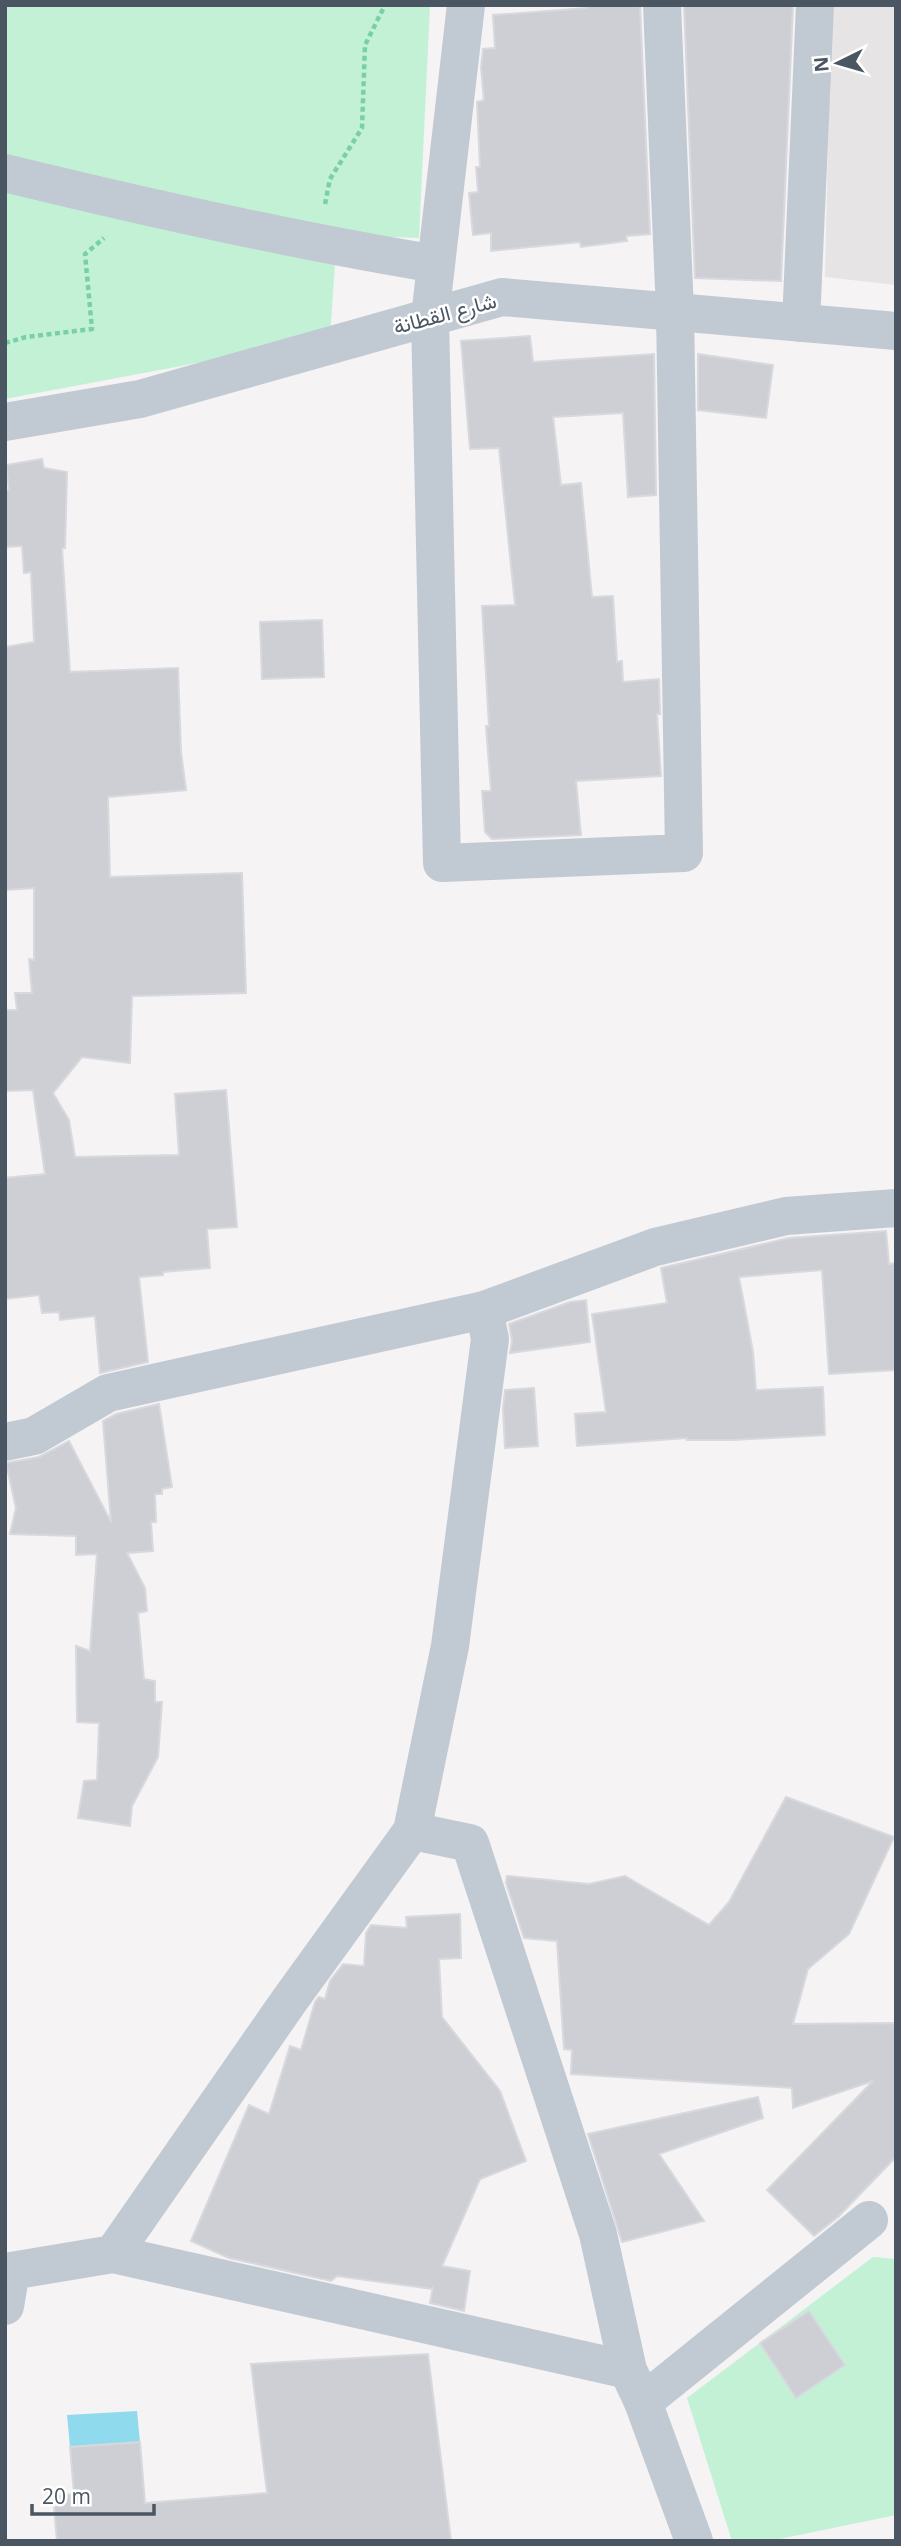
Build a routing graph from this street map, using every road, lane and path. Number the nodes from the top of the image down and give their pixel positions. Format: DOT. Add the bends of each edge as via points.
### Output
graph roads {
  1 [pos="385,5"];
  2 [pos="466,5"];
  3 [pos="662,5"];
  4 [pos="815,5"];
  5 [pos="5,173"];
  6 [pos="143,207"];
  7 [pos="315,242"];
  8 [pos="436,264"];
  9 [pos="675,312"];
  10 [pos="430,317"];
  11 [pos="802,323"];
  12 [pos="896,331"];
  13 [pos="5,343"];
  14 [pos="5,422"];
  15 [pos="896,1208"];
  16 [pos="484,1310"];
  17 [pos="5,1442"];
  18 [pos="412,1830"];
  19 [pos="869,2220"];
  20 [pos="113,2254"];
  21 [pos="7,2279"];
  22 [pos="636,2386"];
  23 [pos="694,2541"];
  1 -- 7 [label="path" via="365,45 362,128 330,179"];
  2 -- 8 [label="street"];
  3 -- 9 [label="street"];
  4 -- 11 [label="street"];
  5 -- 6 [label="street"];
  6 -- 7 [label="street"];
  6 -- 13 [label="path" via="85,254 92,329"];
  7 -- 8 [label="street"];
  8 -- 10 [label="street"];
  9 -- 10 [label="street, شارع القطانة" via="502,297"];
  9 -- 10 [label="street" via="684,853 442,863"];
  9 -- 11 [label="street, شارع القطانة"];
  10 -- 14 [label="street, شارع القطانة" via="140,399"];
  11 -- 12 [label="street, شارع القطانة"];
  15 -- 16 [label="street" via="786,1216 655,1247"];
  16 -- 17 [label="street" via="108,1393 34,1436"];
  16 -- 18 [label="street" via="490,1339 450,1646"];
  18 -- 20 [label="street"];
  18 -- 22 [label="street" via="470,1843 598,2235"];
  19 -- 22 [label="street"];
  20 -- 21 [label="street"];
  20 -- 22 [label="street"];
  22 -- 23 [label="street"];
}
